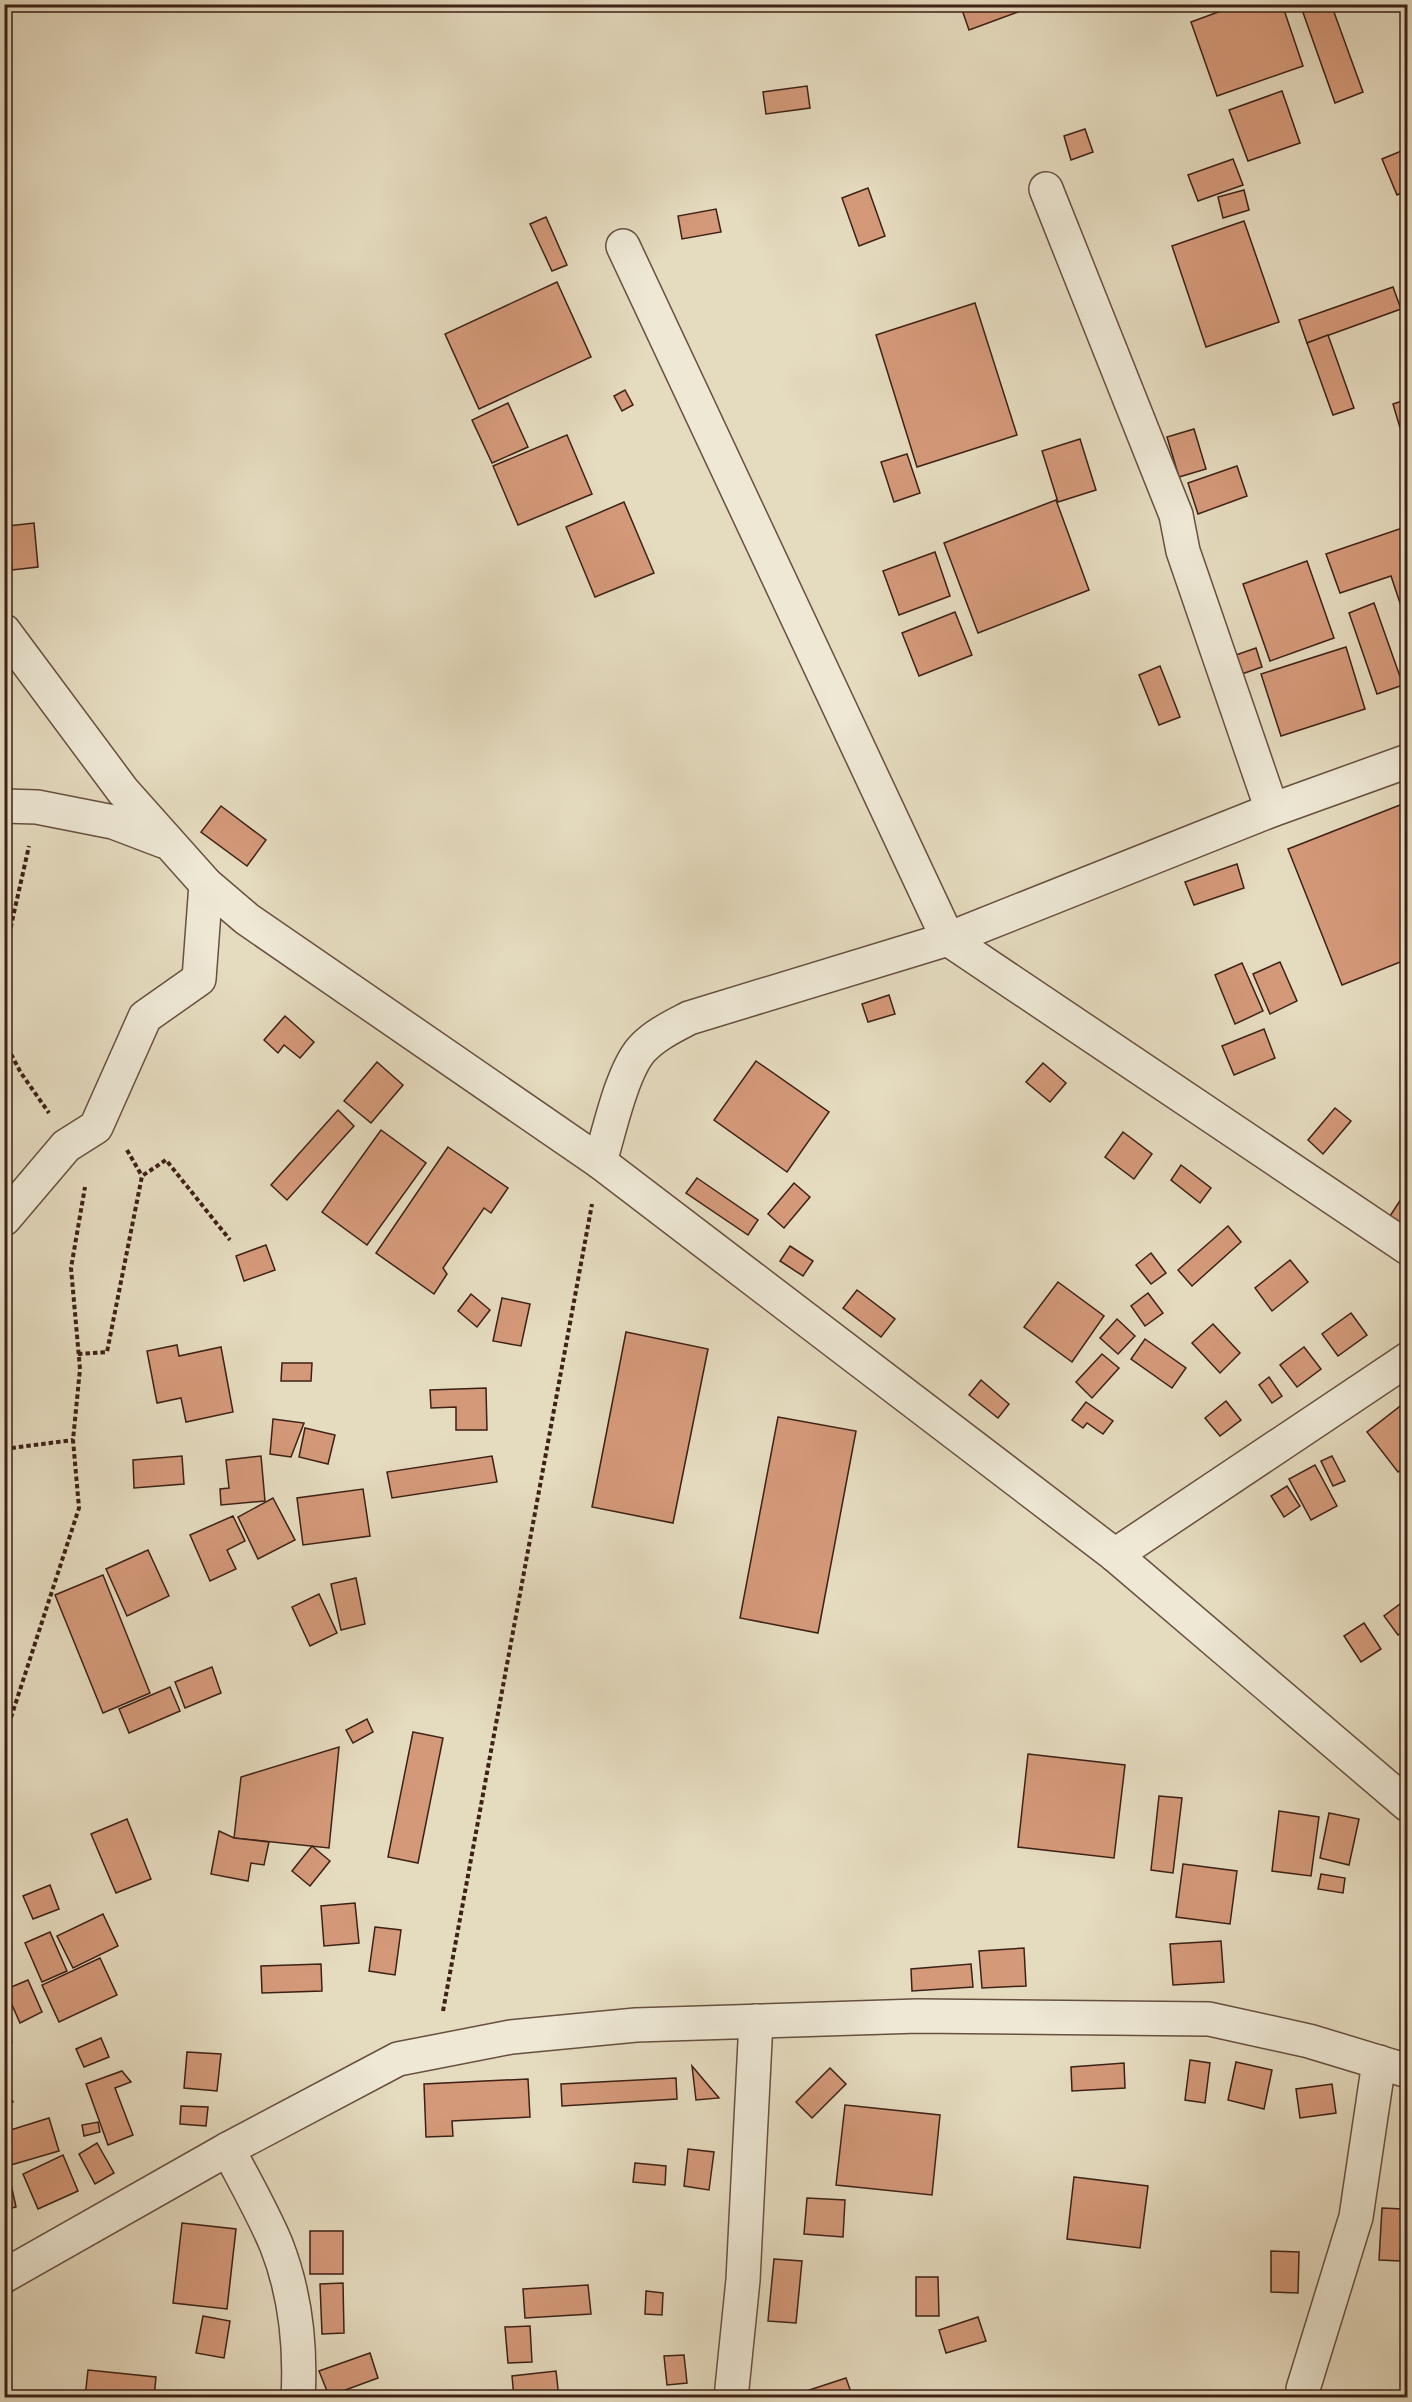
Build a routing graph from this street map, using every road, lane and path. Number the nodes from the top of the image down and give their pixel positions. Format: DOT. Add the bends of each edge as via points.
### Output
graph roads {
  1 [pos="1046,189"];
  2 [pos="623,246"];
  3 [pos="4,631"];
  4 [pos="1407,762"];
  5 [pos="4,806"];
  6 [pos="1272,810"];
  7 [pos="167,843"];
  8 [pos="206,884"];
  9 [pos="948,939"];
  10 [pos="4,1041"];
  11 [pos="70,1143"];
  12 [pos="600,1162"];
  13 [pos="85,1186"];
  14 [pos="4,1219"];
  15 [pos="230,1240"];
  16 [pos="1407,1248"];
  17 [pos="78,1354"];
  18 [pos="1407,1359"];
  19 [pos="73,1440"];
  20 [pos="4,1449"];
  21 [pos="1115,1555"];
  22 [pos="4,1739"];
  23 [pos="1407,1805"];
  24 [pos="756,2021"];
  25 [pos="435,2052"];
  26 [pos="1393,2067"];
  27 [pos="228,2149"];
  28 [pos="4,2276"];
  29 [pos="1298,2395"];
  30 [pos="298,2397"];
  31 [pos="732,2397"];
  1 -- 6 [label="street" via="1176,515 1183,551"];
  2 -- 9 [label="street"];
  3 -- 7 [label="street" via="123,791"];
  4 -- 6 [label="street"];
  5 -- 7 [label="street" via="38,807 113,822"];
  6 -- 9 [label="street"];
  7 -- 8 [label="street"];
  8 -- 11 [label="street" via="199,979 145,1017 96,1127"];
  8 -- 12 [label="street" via="247,919"];
  9 -- 12 [label="street" via="688,1018 664,1031 641,1050 628,1071"];
  9 -- 16 [label="street"];
  10 -- 11 [label="path" via="21,1073"];
  11 -- 14 [label="street"];
  12 -- 21 [label="street"];
  12 -- 25 [label="path"];
  13 -- 17 [label="path" via="71,1268"];
  15 -- 17 [label="path" via="166,1160 142,1176 107,1352"];
  17 -- 19 [label="path"];
  18 -- 21 [label="street"];
  19 -- 20 [label="path"];
  19 -- 22 [label="path" via="79,1508"];
  21 -- 23 [label="street"];
  24 -- 25 [label="street" via="636,2025 511,2037"];
  24 -- 26 [label="street" via="918,2016 1209,2019 1309,2041"];
  24 -- 31 [label="street" via="743,2280"];
  25 -- 27 [label="street" via="399,2059"];
  26 -- 29 [label="street" via="1356,2217"];
  27 -- 28 [label="street"];
  27 -- 30 [label="street" via="276,2244 293,2301 300,2362"];
}
